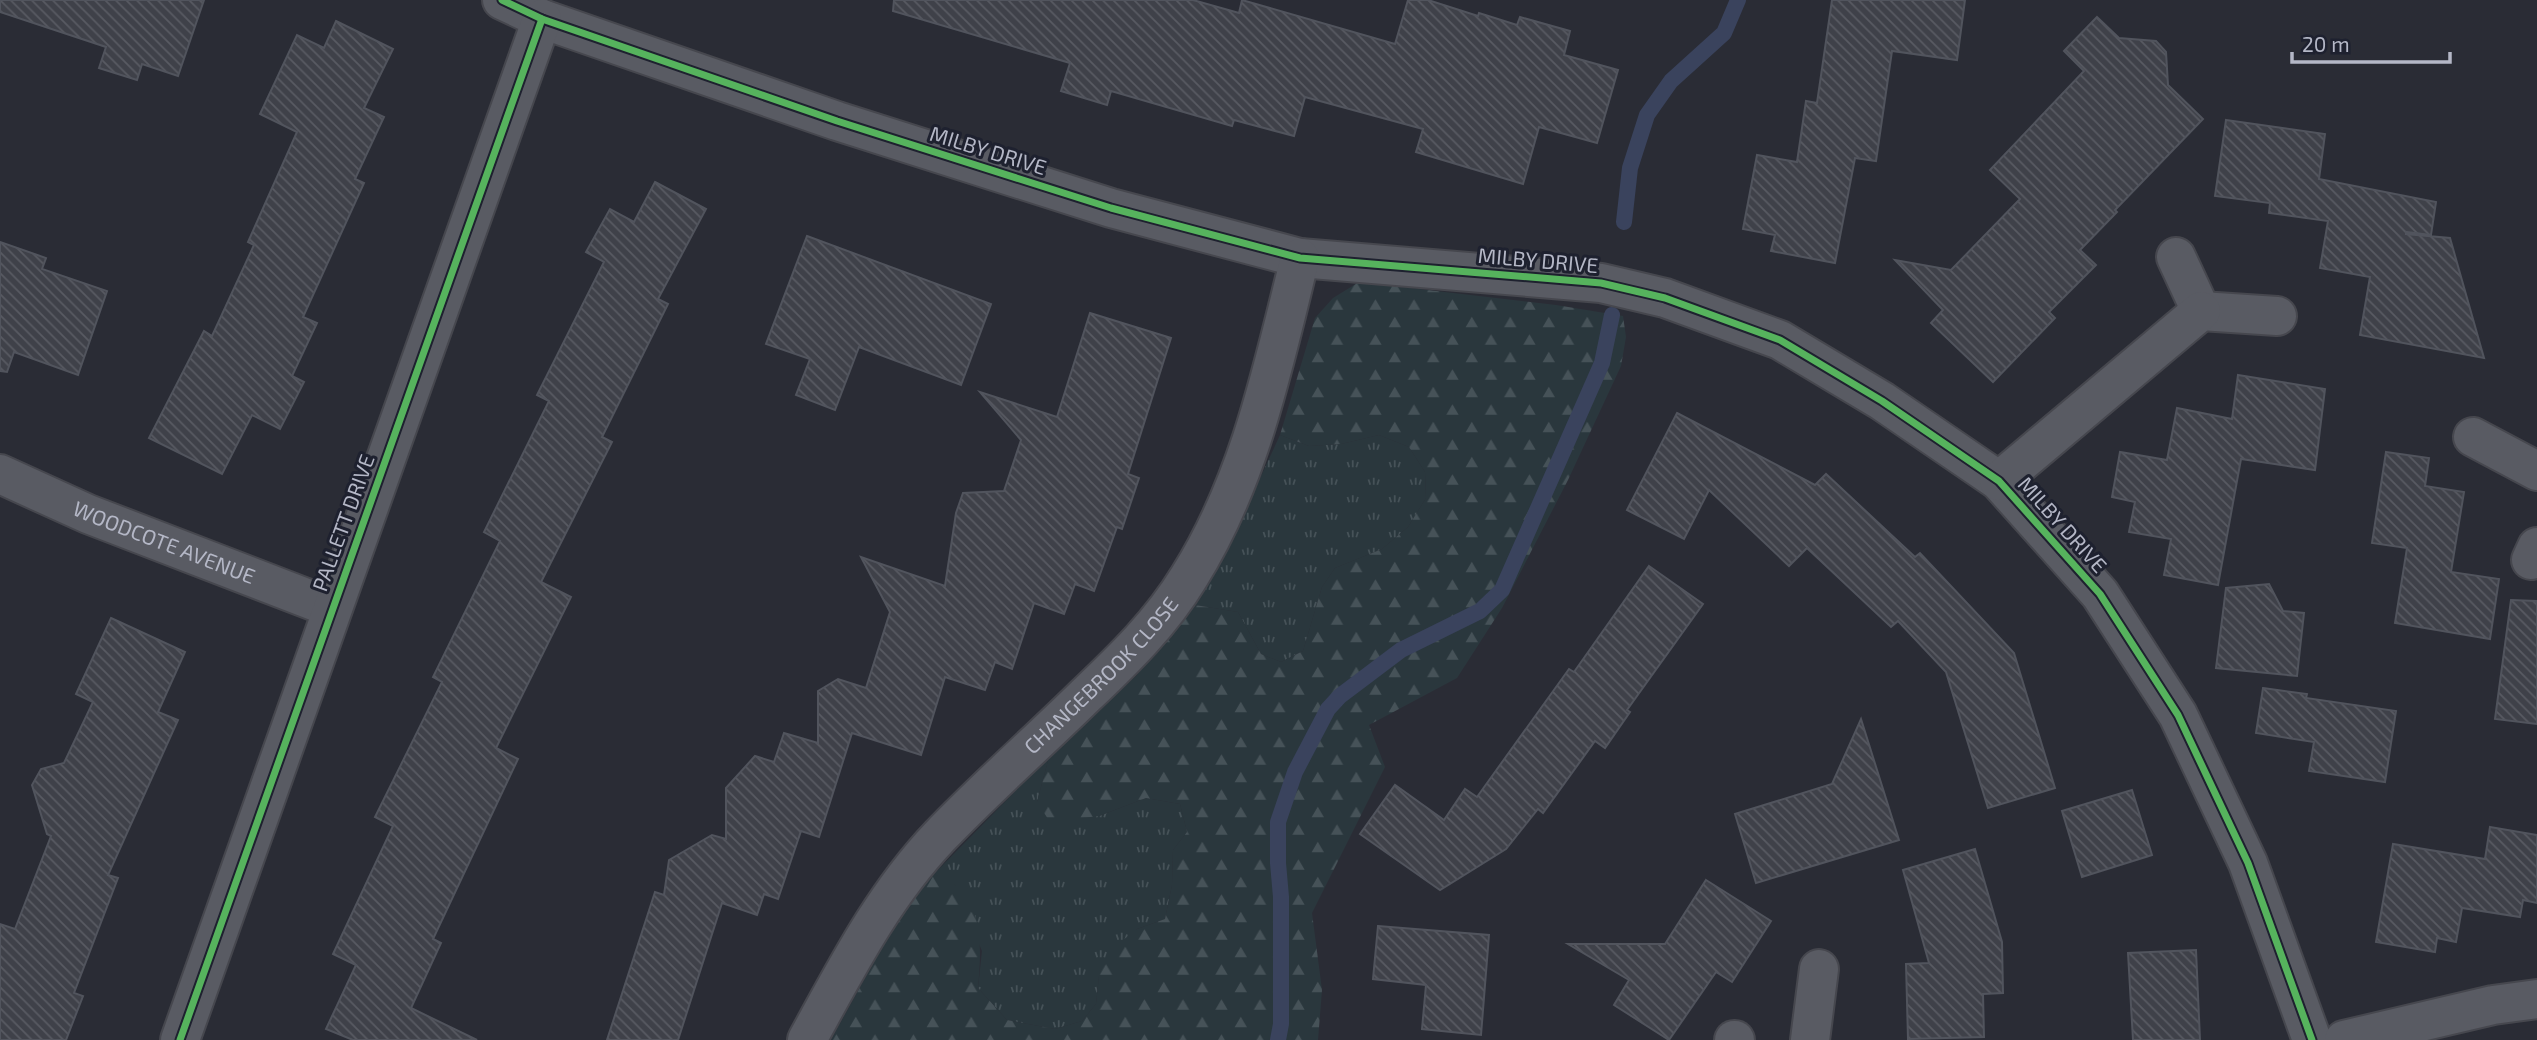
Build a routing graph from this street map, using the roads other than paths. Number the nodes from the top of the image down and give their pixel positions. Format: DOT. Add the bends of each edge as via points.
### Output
graph roads {
  1 [pos="502,0"];
  2 [pos="542,19"];
  3 [pos="2176,257"];
  4 [pos="1300,258"];
  5 [pos="2201,311"];
  6 [pos="2277,316"];
  7 [pos="2473,437"];
  8 [pos="2537,471"];
  9 [pos="0,474"];
  10 [pos="1999,481"];
  11 [pos="332,608"];
  12 [pos="1819,969"];
  13 [pos="2537,999"];
  14 [pos="180,1040"];
  15 [pos="807,1040"];
  16 [pos="1810,1040"];
  17 [pos="2312,1040"];
  18 [pos="2344,1040"];
  1 -- 2 [label="street, MILBY DRIVE"];
  2 -- 4 [label="street, MILBY DRIVE" via="850,126 1111,208"];
  2 -- 11 [label="street, PALLETT DRIVE"];
  3 -- 5 [label="street"];
  4 -- 10 [label="street, MILBY DRIVE" via="1601,283 1665,298 1780,340 1882,401"];
  4 -- 15 [label="street, CHANGEBROOK CLOSE" via="1263,409 1228,504 1189,577 1142,641 940,836 900,882"];
  5 -- 6 [label="street"];
  5 -- 10 [label="street"];
  7 -- 8 [label="street"];
  9 -- 11 [label="street, WOODCOTE AVENUE" via="88,514"];
  10 -- 17 [label="street, MILBY DRIVE" via="2100,594 2178,715 2248,863"];
  11 -- 14 [label="street, PALLETT DRIVE"];
  12 -- 16 [label="street"];
  13 -- 18 [label="street"];
}
